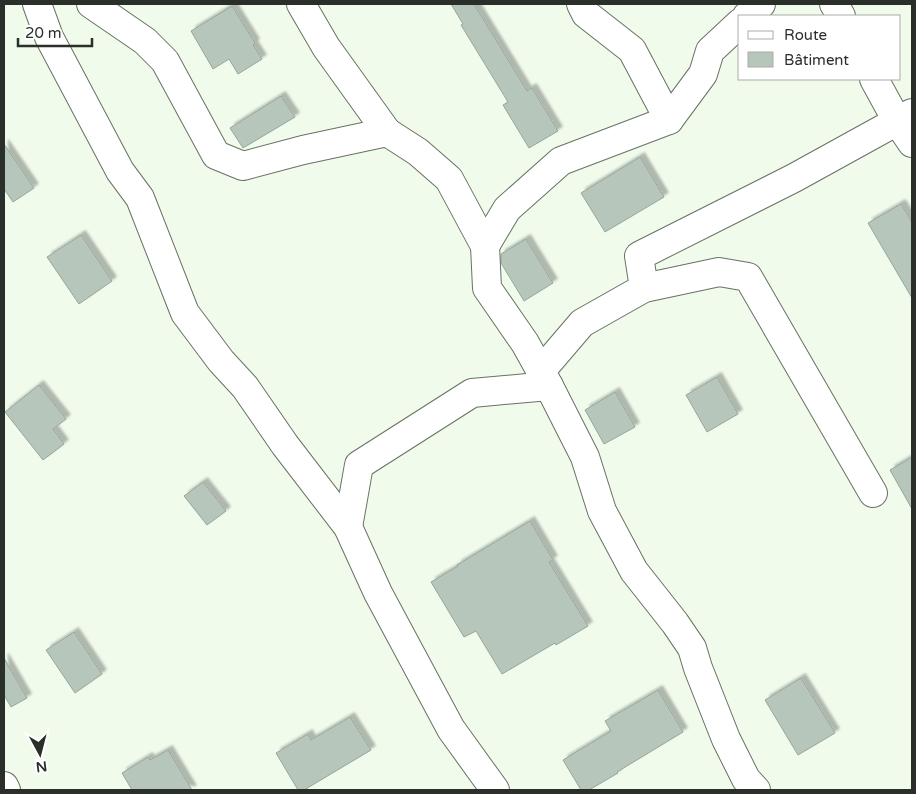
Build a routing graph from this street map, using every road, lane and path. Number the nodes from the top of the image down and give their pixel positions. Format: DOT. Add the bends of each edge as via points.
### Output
graph roads {
  1 [pos="36,4"];
  2 [pos="91,4"];
  3 [pos="301,4"];
  4 [pos="581,4"];
  5 [pos="761,4"];
  6 [pos="834,4"];
  7 [pos="749,15"];
  8 [pos="840,15"];
  9 [pos="738,25"];
  10 [pos="875,80"];
  11 [pos="905,117"];
  12 [pos="669,120"];
  13 [pos="386,132"];
  14 [pos="912,143"];
  15 [pos="484,246"];
  16 [pos="644,288"];
  17 [pos="545,378"];
  18 [pos="874,493"];
  19 [pos="348,527"];
  20 [pos="4,786"];
  21 [pos="6,790"];
  22 [pos="495,790"];
  23 [pos="756,790"];
  1 -- 19 [label="street" via="120,171 140,198 185,313 221,361 245,386 285,445"];
  2 -- 13 [label="street" via="145,41 165,61 216,155 243,166"];
  3 -- 13 [label="street" via="326,47"];
  4 -- 12 [label="street" via="586,14 632,50"];
  5 -- 7 [label="street"];
  6 -- 8 [label="street"];
  9 -- 12 [label="street" via="710,51 703,74"];
  10 -- 11 [label="street"];
  11 -- 14 [label="street"];
  11 -- 16 [label="street" via="794,178 639,256"];
  12 -- 15 [label="street" via="561,161 507,209"];
  13 -- 15 [label="street" via="418,152 448,179"];
  15 -- 17 [label="street" via="487,288"];
  16 -- 17 [label="street" via="582,322"];
  16 -- 18 [label="street" via="719,272 748,277"];
  17 -- 19 [label="street" via="472,393 359,465"];
  17 -- 23 [label="street" via="585,457 602,511 634,570 692,648 726,739 746,779"];
  19 -- 22 [label="street" via="378,593 451,729"];
  20 -- 21 [label="street"];
}
